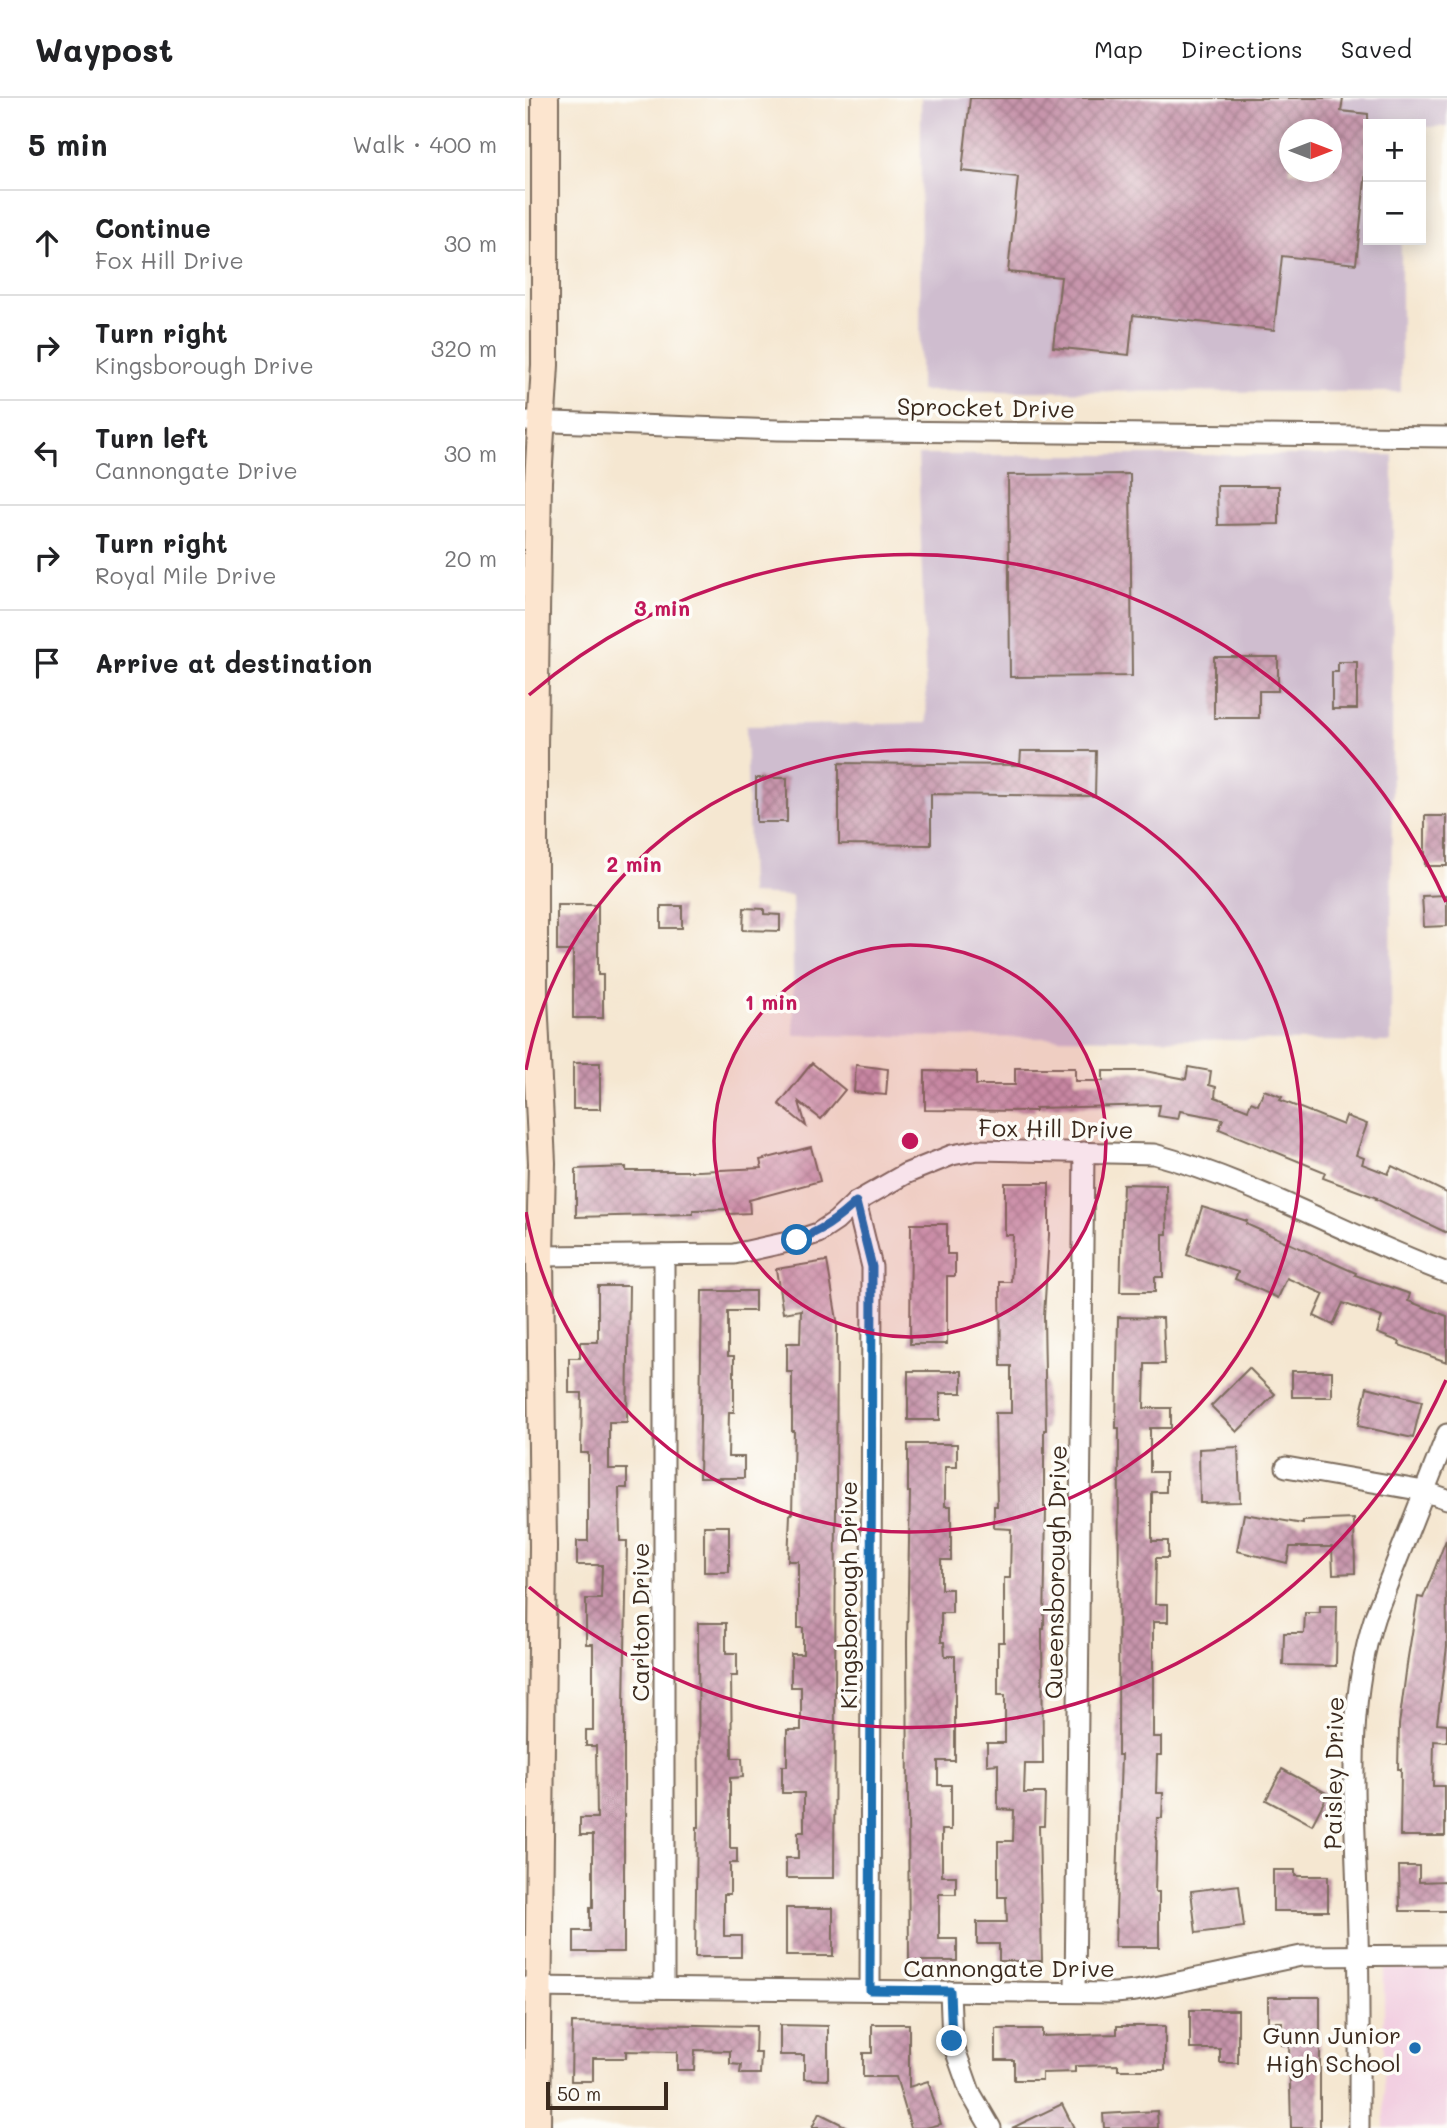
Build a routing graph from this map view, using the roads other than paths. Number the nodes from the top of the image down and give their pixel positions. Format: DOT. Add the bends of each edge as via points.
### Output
graph roads {
  1 [pos="545,98"];
  2 [pos="533,421"];
  3 [pos="1447,437"];
  4 [pos="530,626"];
  5 [pos="1084,1152"];
  6 [pos="856,1202"];
  7 [pos="664,1255"];
  8 [pos="540,1256"];
  9 [pos="1447,1273"];
  10 [pos="1447,1434"];
  11 [pos="1286,1467"];
  12 [pos="1424,1491"];
  13 [pos="1447,1499"];
  14 [pos="1359,1954"];
  15 [pos="1447,1955"];
  16 [pos="532,1987"];
  17 [pos="664,1989"];
  18 [pos="870,1990"];
  19 [pos="950,1991"];
  20 [pos="1075,1992"];
  21 [pos="537,2128"];
  22 [pos="991,2128"];
  23 [pos="1359,2128"];
  1 -- 2 [label="main road" via="545,365"];
  2 -- 3 [label="street, Sprocket Drive" via="778,430"];
  2 -- 4 [label="main road" via="538,481"];
  4 -- 8 [label="main road"];
  5 -- 6 [label="street, Fox Hill Drive" via="978,1150 952,1155 905,1174"];
  5 -- 9 [label="street, Fox Hill Drive" via="1154,1154 1178,1161"];
  5 -- 20 [label="street, Queensborough Drive"];
  6 -- 7 [label="street, Fox Hill Drive" via="837,1221 797,1240 734,1254"];
  6 -- 18 [label="street, Kingsborough Drive" via="872,1267"];
  7 -- 8 [label="street, Fox Hill Drive"];
  7 -- 17 [label="street, Carlton Drive"];
  8 -- 16 [label="main road" via="543,1560"];
  10 -- 12 [label="street, Paisley Drive"];
  11 -- 12 [label="street"];
  12 -- 13 [label="street"];
  12 -- 14 [label="street, Paisley Drive" via="1375,1616 1356,1693"];
  14 -- 15 [label="street, Cannongate Drive"];
  14 -- 20 [label="street, Cannongate Drive" via="1301,1956 1136,1991"];
  14 -- 23 [label="street, Paisley Drive"];
  16 -- 17 [label="street, Cannongate Drive"];
  16 -- 21 [label="main road"];
  17 -- 18 [label="street, Cannongate Drive"];
  18 -- 19 [label="street, Cannongate Drive"];
  19 -- 20 [label="street, Cannongate Drive"];
  19 -- 22 [label="street" via="952,2041 971,2092"];
}
